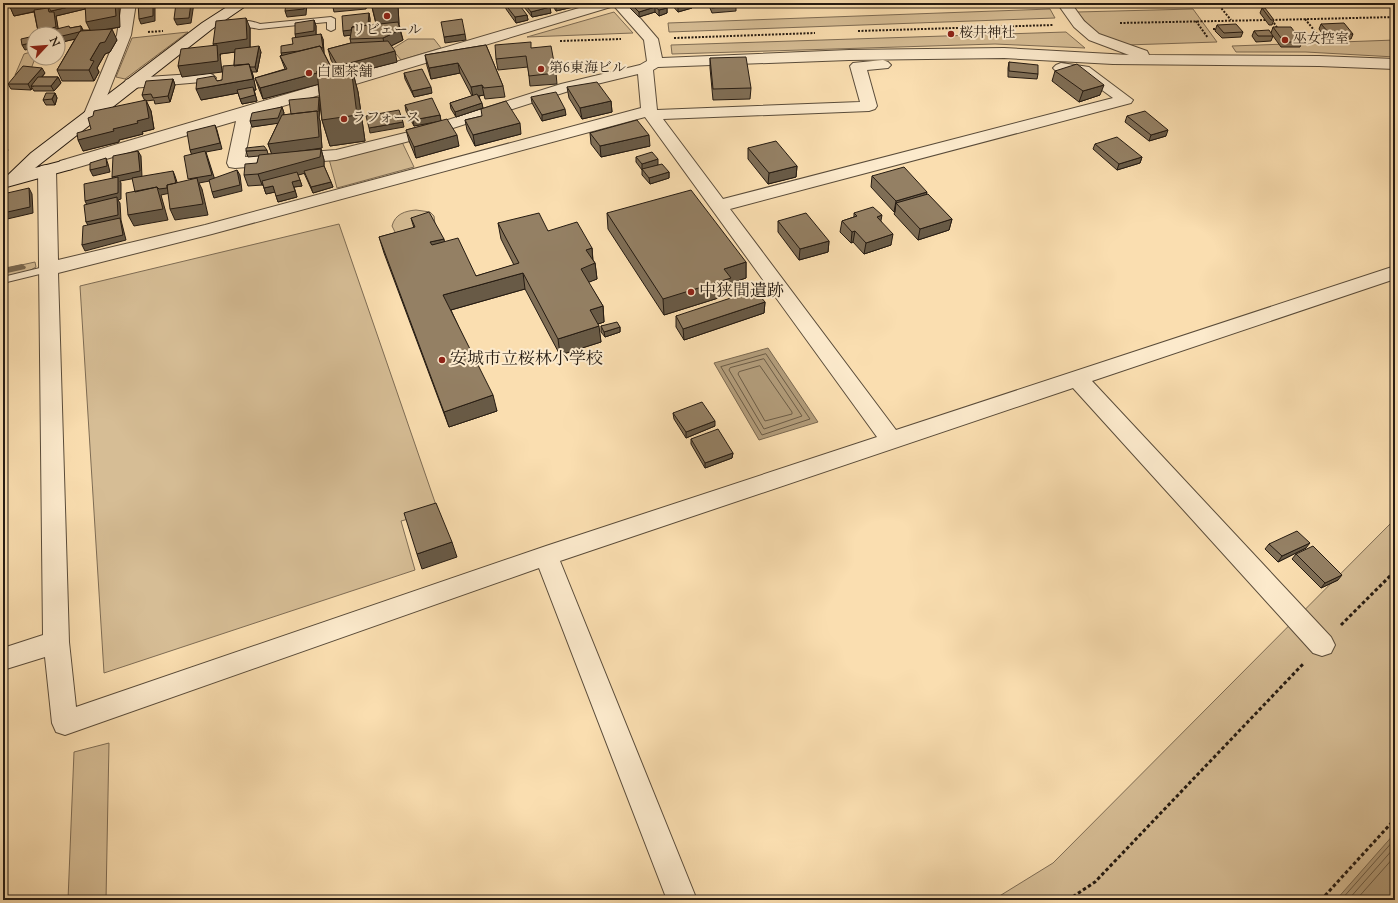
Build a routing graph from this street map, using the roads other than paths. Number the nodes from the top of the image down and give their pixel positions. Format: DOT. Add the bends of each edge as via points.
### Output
graph roads {
  1 [pos="129,3"];
  2 [pos="243,3"];
  3 [pos="611,3"];
  4 [pos="619,3"];
  5 [pos="1064,3"];
  6 [pos="213,22"];
  7 [pos="331,29"];
  8 [pos="1159,60"];
  9 [pos="1378,64"];
  10 [pos="1395,64"];
  11 [pos="650,65"];
  12 [pos="1395,75"];
  13 [pos="208,78"];
  14 [pos="132,83"];
  15 [pos="651,113"];
  16 [pos="92,114"];
  17 [pos="245,114"];
  18 [pos="46,170"];
  19 [pos="8,181"];
  20 [pos="719,206"];
  21 [pos="48,269"];
  22 [pos="1395,272"];
  23 [pos="3,280"];
  24 [pos="1078,380"];
  25 [pos="891,440"];
  26 [pos="546,556"];
  27 [pos="56,642"];
  28 [pos="1322,645"];
  29 [pos="3,659"];
  30 [pos="682,900"];
  1 -- 16 [label="street" via="124,35"];
  2 -- 6 [label="street"];
  3 -- 17 [label="street" via="412,61"];
  4 -- 11 [label="street" via="651,38"];
  5 -- 8 [label="street" via="1079,24 1094,37"];
  6 -- 7 [label="lane" via="254,24 259,28 331,19"];
  6 -- 14 [label="street"];
  8 -- 9 [label="street"];
  8 -- 11 [label="street" via="1004,53 849,55"];
  9 -- 10 [label="street"];
  9 -- 12 [label="street"];
  11 -- 15 [label="street"];
  11 -- 17 [label="street" via="567,87 419,134 336,154 235,163"];
  13 -- 14 [label="street"];
  14 -- 16 [label="street"];
  15 -- 20 [label="street"];
  15 -- 20 [label="street" via="869,106 858,66 1026,64 1084,70 1124,100"];
  15 -- 21 [label="street"];
  16 -- 19 [label="street"];
  17 -- 18 [label="street"];
  18 -- 19 [label="street"];
  18 -- 21 [label="street"];
  20 -- 25 [label="street"];
  21 -- 23 [label="lane"];
  21 -- 27 [label="street"];
  22 -- 24 [label="street"];
  24 -- 25 [label="street"];
  24 -- 28 [label="street"];
  25 -- 26 [label="street"];
  26 -- 27 [label="street" via="65,723"];
  26 -- 30 [label="street"];
  27 -- 29 [label="street"];
}
